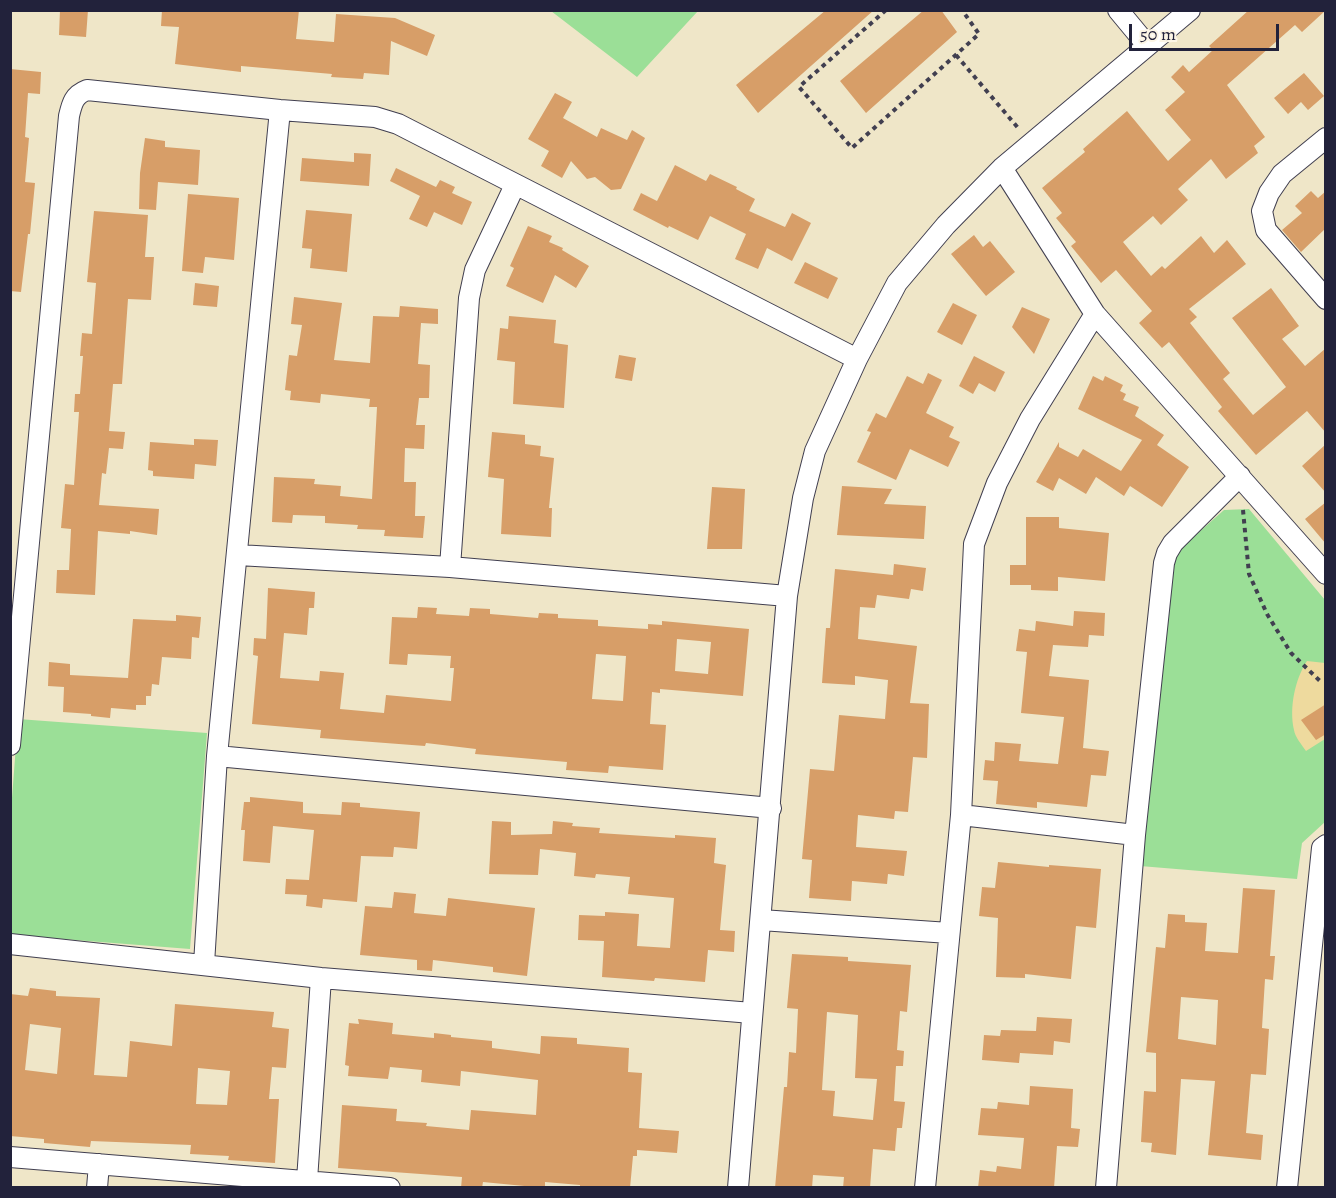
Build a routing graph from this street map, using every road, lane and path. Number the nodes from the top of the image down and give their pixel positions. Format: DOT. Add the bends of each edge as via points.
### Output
graph roads {
  1 [pos="886,10"];
  2 [pos="962,10"];
  3 [pos="1118,10"];
  4 [pos="1190,10"];
  5 [pos="1147,45"];
  6 [pos="956,55"];
  7 [pos="280,110"];
  8 [pos="1326,138"];
  9 [pos="1031,144"];
  10 [pos="1002,168"];
  11 [pos="515,185"];
  12 [pos="1326,299"];
  13 [pos="1095,314"];
  14 [pos="856,359"];
  15 [pos="1240,476"];
  16 [pos="1243,509"];
  17 [pos="238,555"];
  18 [pos="450,567"];
  19 [pos="1326,574"];
  20 [pos="787,596"];
  21 [pos="1320,681"];
  22 [pos="10,745"];
  23 [pos="217,756"];
  24 [pos="771,808"];
  25 [pos="961,815"];
  26 [pos="1135,835"];
  27 [pos="1326,845"];
  28 [pos="760,920"];
  29 [pos="949,933"];
  30 [pos="10,944"];
  31 [pos="204,964"];
  32 [pos="321,978"];
  33 [pos="752,1013"];
  34 [pos="10,1158"];
  35 [pos="99,1164"];
  36 [pos="307,1180"];
  37 [pos="97,1188"];
  38 [pos="390,1188"];
  39 [pos="738,1188"];
  40 [pos="925,1188"];
  41 [pos="1106,1188"];
  42 [pos="1287,1188"];
  1 -- 6 [label="path" via="799,87 852,148"];
  2 -- 6 [label="path" via="979,34"];
  3 -- 5 [label="street"];
  4 -- 5 [label="street"];
  5 -- 9 [label="street"];
  6 -- 9 [label="path"];
  7 -- 11 [label="street" via="375,117 398,124"];
  7 -- 17 [label="street"];
  7 -- 22 [label="street" via="87,90 74,99 69,116"];
  8 -- 12 [label="street" via="1282,174 1262,211 1266,230"];
  9 -- 10 [label="street"];
  10 -- 13 [label="street"];
  10 -- 14 [label="street" via="897,283"];
  11 -- 14 [label="street"];
  11 -- 18 [label="street" via="475,270 469,298"];
  13 -- 15 [label="street"];
  13 -- 25 [label="street" via="1030,419 997,483 974,544"];
  14 -- 20 [label="street" via="815,451"];
  15 -- 19 [label="street"];
  15 -- 26 [label="street" via="1173,543 1164,563"];
  16 -- 21 [label="path" via="1249,574 1291,653"];
  17 -- 18 [label="street"];
  17 -- 23 [label="street"];
  18 -- 20 [label="street"];
  20 -- 24 [label="street"];
  23 -- 24 [label="street"];
  23 -- 31 [label="street"];
  24 -- 28 [label="street"];
  25 -- 26 [label="street"];
  25 -- 29 [label="street"];
  26 -- 41 [label="street"];
  27 -- 42 [label="street" via="1322,848"];
  28 -- 29 [label="street"];
  28 -- 33 [label="street"];
  29 -- 40 [label="street"];
  30 -- 31 [label="street"];
  31 -- 32 [label="street"];
  32 -- 33 [label="street"];
  32 -- 36 [label="street"];
  33 -- 39 [label="street"];
  34 -- 35 [label="street"];
  35 -- 36 [label="street"];
  35 -- 37 [label="street"];
  36 -- 38 [label="street"];
}
